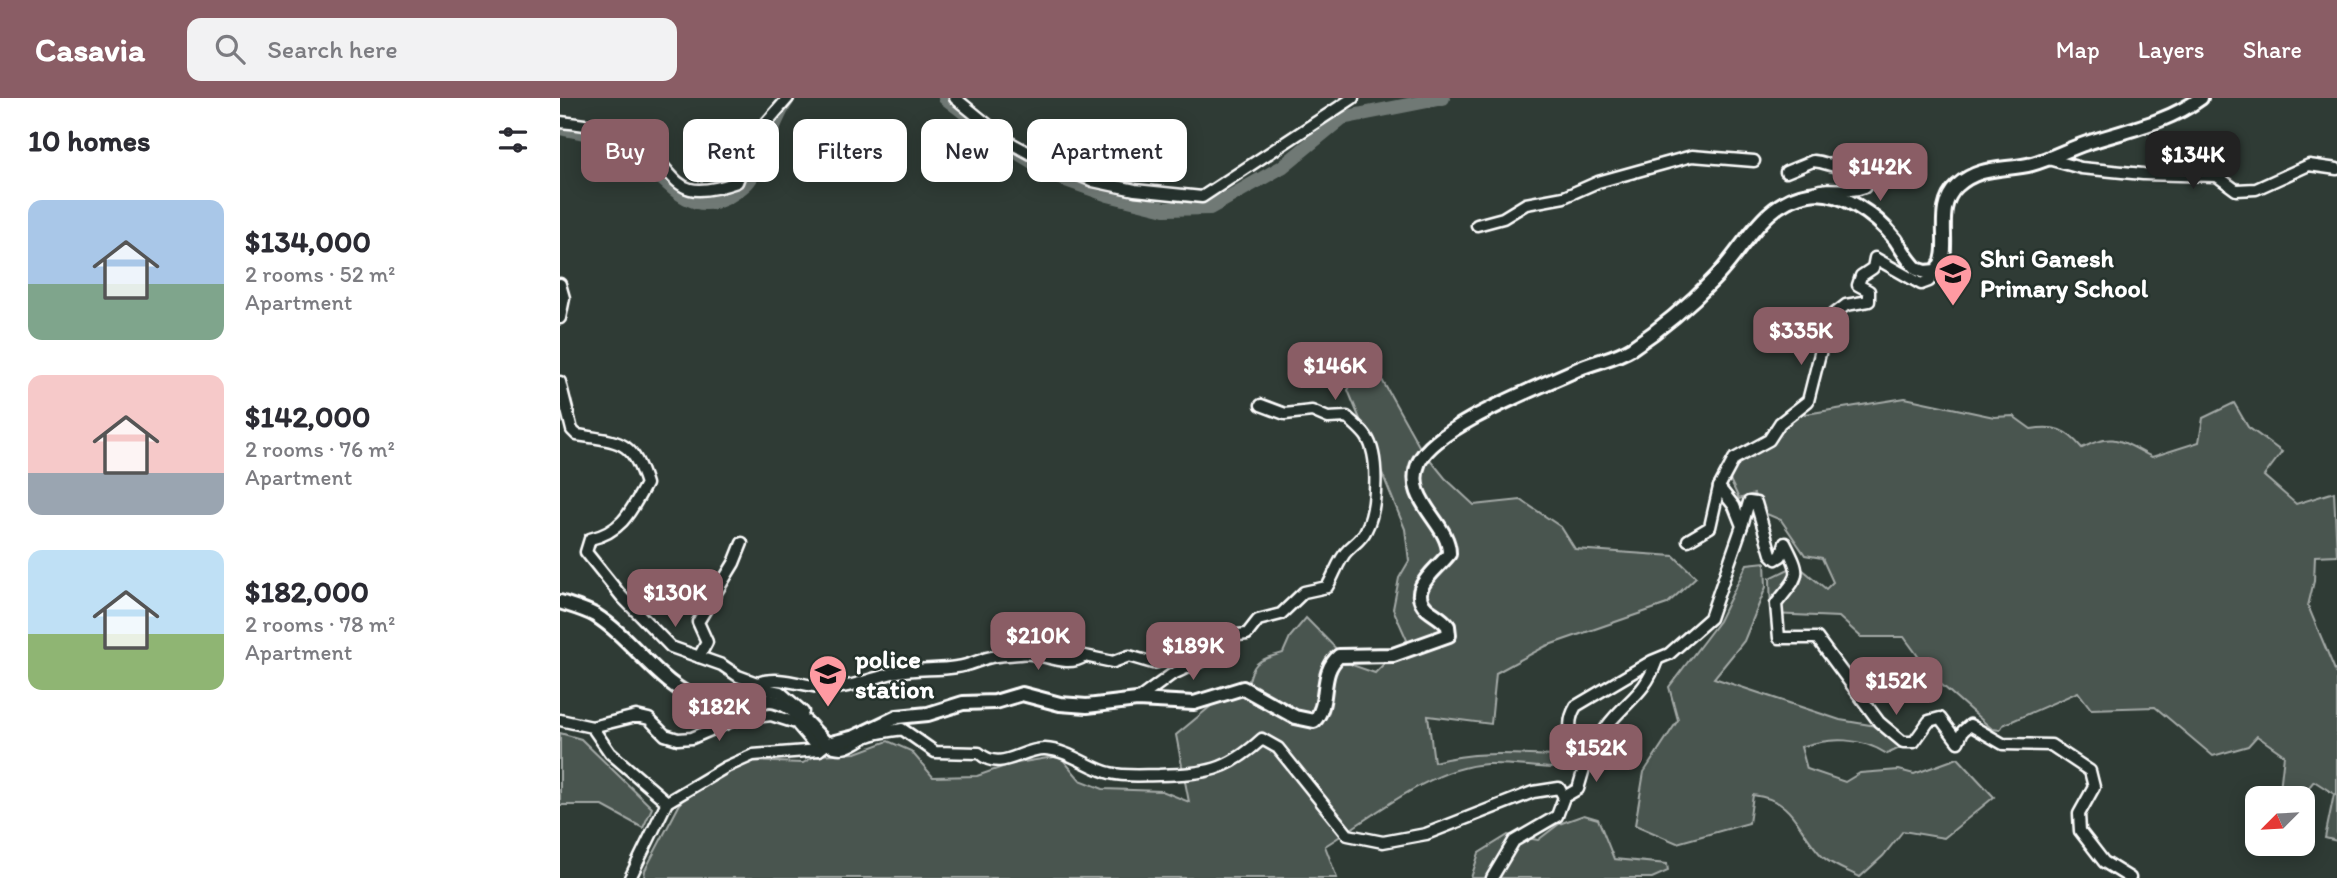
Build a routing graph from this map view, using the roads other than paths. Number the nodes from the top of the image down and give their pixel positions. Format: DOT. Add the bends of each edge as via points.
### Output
graph roads {
  1 [pos="788,98"];
  2 [pos="955,98"];
  3 [pos="1353,98"];
  4 [pos="2201,98"];
  5 [pos="560,122"];
  6 [pos="2048,159"];
  7 [pos="1754,161"];
  8 [pos="2337,169"];
  9 [pos="1786,172"];
  10 [pos="1811,193"];
  11 [pos="1477,225"];
  12 [pos="1936,271"];
  13 [pos="560,284"];
  14 [pos="560,318"];
  15 [pos="560,382"];
  16 [pos="1261,405"];
  17 [pos="1719,487"];
  18 [pos="1742,526"];
  19 [pos="1688,540"];
  20 [pos="741,544"];
  21 [pos="560,602"];
  22 [pos="1224,643"];
  23 [pos="699,657"];
  24 [pos="1657,660"];
  25 [pos="757,682"];
  26 [pos="1137,700"];
  27 [pos="560,720"];
  28 [pos="592,727"];
  29 [pos="810,727"];
  30 [pos="823,747"];
  31 [pos="1585,754"];
  32 [pos="1564,797"];
  33 [pos="667,802"];
  34 [pos="631,878"];
  35 [pos="1492,878"];
  36 [pos="2130,878"];
  1 -- 5 [label="street" via="755,136 737,182 698,192 681,187 637,142 590,124"];
  2 -- 3 [label="street" via="1009,142 1093,181 1202,197"];
  4 -- 6 [label="main road" via="2164,119"];
  6 -- 8 [label="street" via="2081,168 2217,176 2236,190 2256,189 2309,165"];
  6 -- 12 [label="main road" via="1984,170 1955,188 1945,204 1942,261"];
  7 -- 11 [label="street" via="1692,156 1598,181 1563,197 1526,204 1503,218"];
  9 -- 10 [label="street" via="1820,162 1856,172 1866,187 1825,187"];
  10 -- 12 [label="main road" via="1840,197 1881,225 1917,269"];
  10 -- 26 [label="main road" via="1775,207 1714,280 1651,335 1613,359 1580,368 1483,414 1427,450 1417,469 1419,496 1447,541 1449,554 1419,593 1425,607 1448,626 1446,638 1382,657 1339,656 1329,668 1322,707 1314,721 1295,717 1243,688 1194,703"];
  12 -- 17 [label="street" via="1921,284 1875,258 1873,268 1861,276 1858,285 1870,291 1870,301 1846,305 1829,318 1808,401 1780,423 1769,440 1734,459"];
  13 -- 14 [label="street" via="564,298"];
  15 -- 23 [label="street" via="572,430 577,435 621,442 639,461 646,484 631,513 607,535 590,539 586,552 659,636 671,647"];
  16 -- 22 [label="street" via="1285,414 1312,411 1328,418 1347,417 1373,449 1373,506 1363,535 1348,550 1327,587 1304,592 1281,614 1258,620 1247,635"];
  17 -- 18 [label="street"];
  17 -- 19 [label="street" via="1710,527"];
  18 -- 24 [label="street" via="1710,618"];
  18 -- 36 [label="street" via="1749,502 1756,503 1771,554 1776,559 1782,556 1785,543 1798,568 1776,604 1779,638 1817,638 1879,722 1903,742 1914,741 1929,721 1940,718 1958,743 1970,725 2003,744 2051,745 2090,771 2094,786 2079,814 2080,831 2104,862"];
  20 -- 23 [label="street" via="698,622 706,642"];
  21 -- 29 [label="main road" via="596,616 667,681 705,703 778,703"];
  22 -- 25 [label="street" via="1195,651 1179,649 1153,663 1129,656 1113,662 1086,656 1076,662 1031,652 957,667 919,667 829,688 785,679"];
  22 -- 26 [label="street" via="1214,655 1171,676"];
  23 -- 25 [label="street"];
  24 -- 31 [label="street" via="1643,690"];
  24 -- 31 [label="street" via="1576,706 1570,726"];
  25 -- 29 [label="street" via="761,688 780,692 807,715"];
  26 -- 30 [label="main road" via="1072,706 1022,694 897,717"];
  27 -- 28 [label="street"];
  28 -- 30 [label="street" via="636,716 649,719 665,735 678,739 692,738 734,720 771,715 796,723"];
  28 -- 33 [label="street" via="610,753"];
  29 -- 30 [label="main road"];
  30 -- 32 [label="street" via="849,748 869,736 902,729 935,752 979,752 988,760 999,761 1043,749 1108,773 1133,776 1197,774 1220,768 1241,758 1262,739 1278,747 1348,835 1382,842 1426,834 1546,788 1559,788"];
  30 -- 33 [label="street" via="753,755"];
  31 -- 32 [label="street" via="1578,789"];
  32 -- 35 [label="street" via="1557,816 1514,841"];
  33 -- 34 [label="street"];
}
